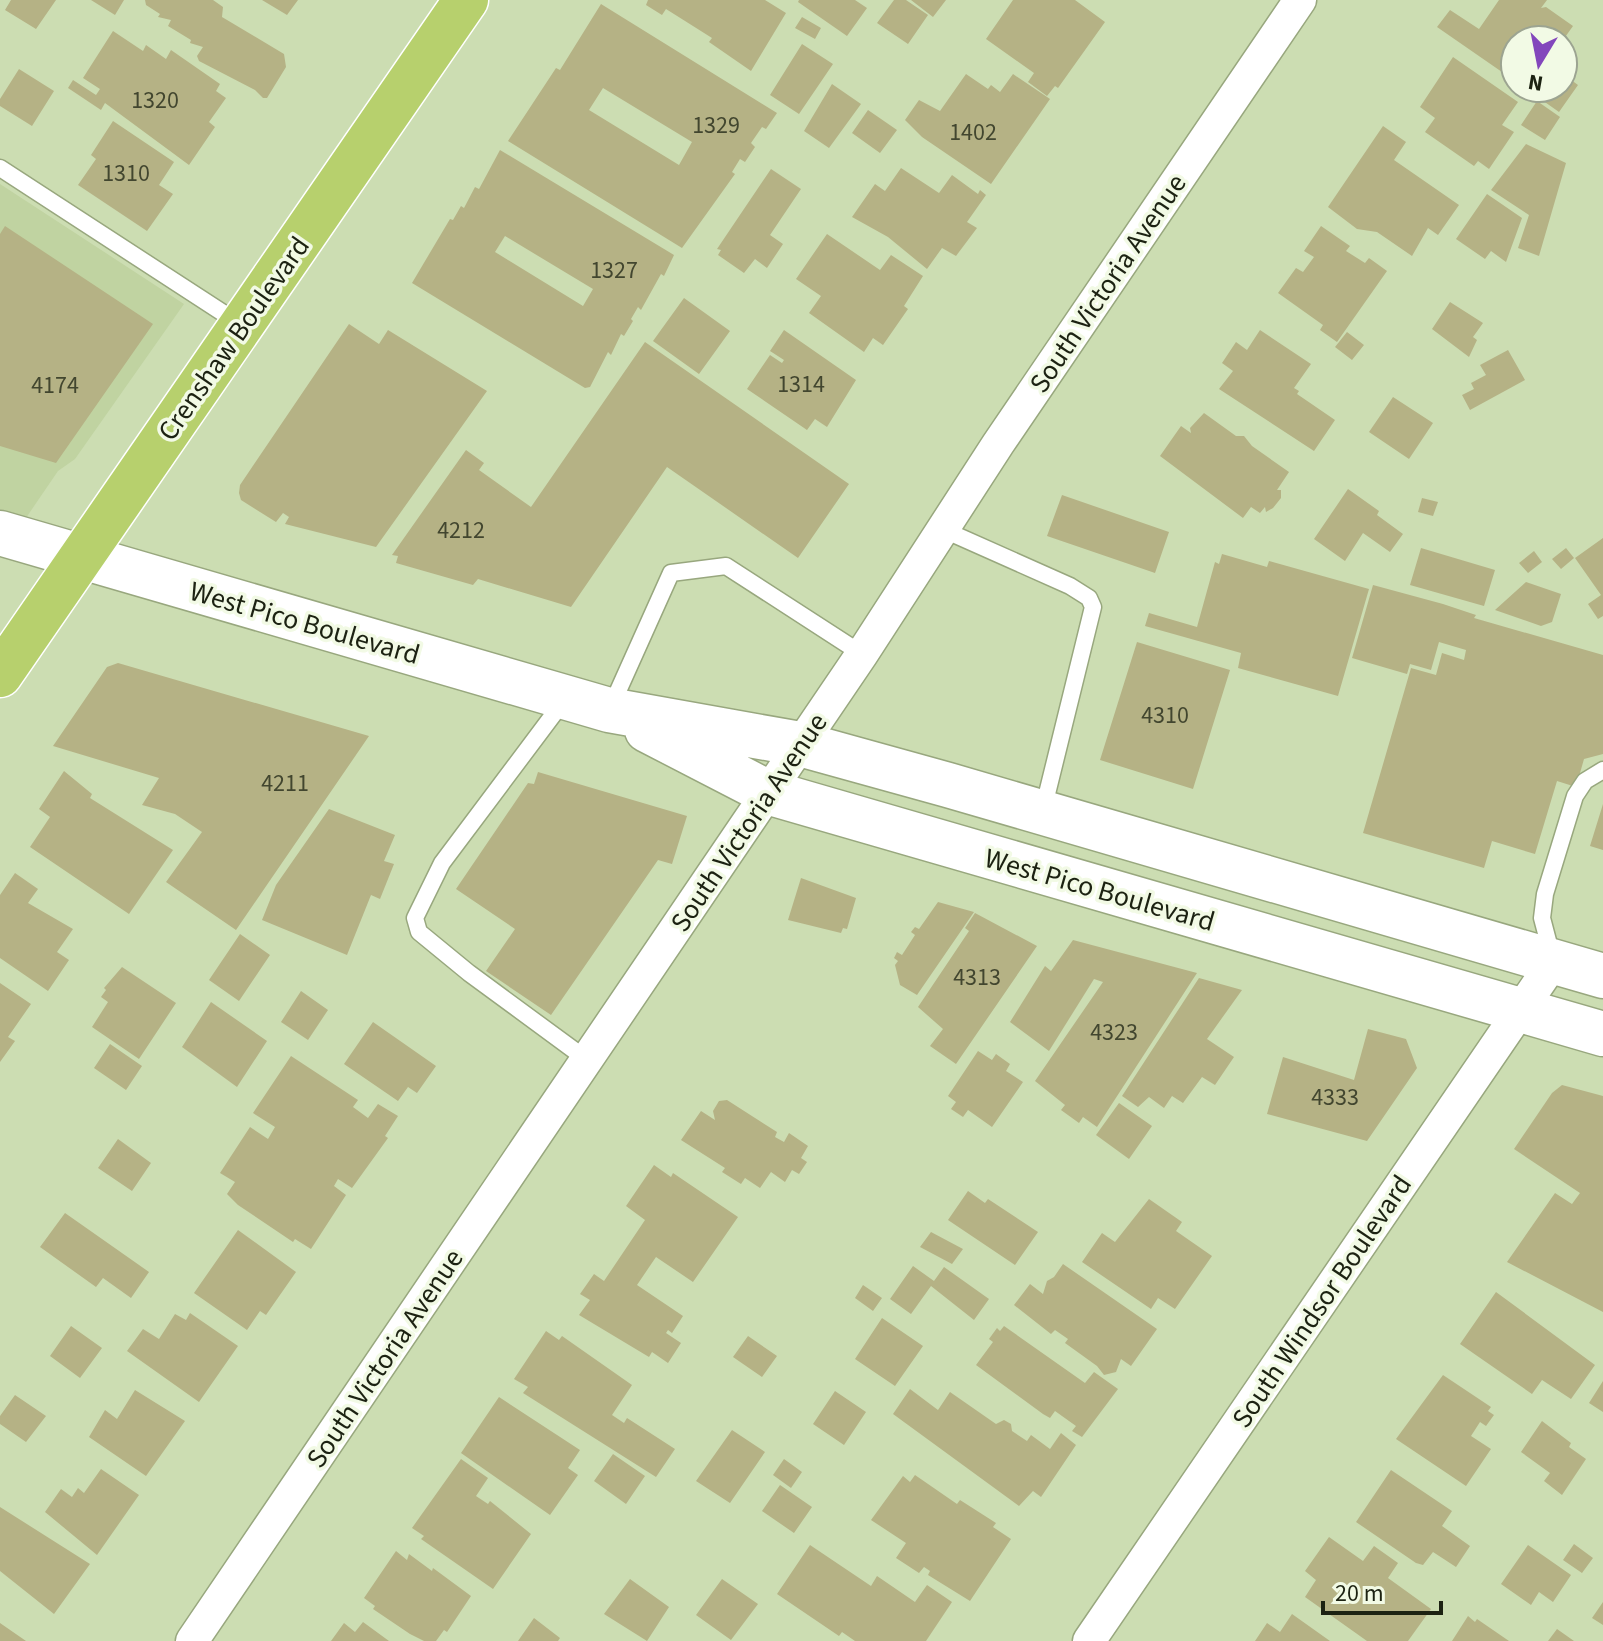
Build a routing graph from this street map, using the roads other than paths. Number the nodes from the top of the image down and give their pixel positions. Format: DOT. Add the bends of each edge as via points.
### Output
graph roads {
  1 [pos="466,0"];
  2 [pos="1300,0"];
  3 [pos="0,168"];
  4 [pos="242,325"];
  5 [pos="942,529"];
  6 [pos="0,533"];
  7 [pos="82,558"];
  8 [pos="862,654"];
  9 [pos="0,675"];
  10 [pos="566,698"];
  11 [pos="609,710"];
  12 [pos="800,744"];
  13 [pos="1603,770"];
  14 [pos="767,792"];
  15 [pos="1043,812"];
  16 [pos="1554,961"];
  17 [pos="1603,976"];
  18 [pos="1520,1011"];
  19 [pos="1603,1034"];
  20 [pos="586,1059"];
  21 [pos="192,1641"];
  22 [pos="1089,1641"];
  1 -- 4 [label="main road, Crenshaw Boulevard"];
  2 -- 5 [label="street, South Victoria Avenue"];
  3 -- 4 [label="lane"];
  4 -- 7 [label="main road, Crenshaw Boulevard"];
  5 -- 8 [label="street, South Victoria Avenue"];
  5 -- 15 [label="lane" via="1070,586 1093,607"];
  6 -- 7 [label="main road, West Pico Boulevard"];
  7 -- 9 [label="main road, Crenshaw Boulevard"];
  7 -- 10 [label="main road, West Pico Boulevard"];
  8 -- 11 [label="lane" via="726,566 671,573"];
  8 -- 12 [label="street, South Victoria Avenue"];
  10 -- 11 [label="main road, West Pico Boulevard"];
  10 -- 20 [label="lane" via="442,863 415,918 419,932"];
  11 -- 12 [label="main road, West Pico Boulevard"];
  11 -- 14 [label="main road, West Pico Boulevard"];
  12 -- 14 [label="street, South Victoria Avenue"];
  12 -- 15 [label="main road, West Pico Boulevard"];
  13 -- 16 [label="lane" via="1585,781 1575,796 1545,894 1542,918"];
  14 -- 18 [label="main road, West Pico Boulevard"];
  14 -- 20 [label="street, South Victoria Avenue"];
  15 -- 16 [label="main road, West Pico Boulevard"];
  16 -- 17 [label="main road, West Pico Boulevard"];
  16 -- 18 [label="street, South Windsor Boulevard"];
  18 -- 19 [label="main road, West Pico Boulevard"];
  18 -- 22 [label="street, South Windsor Boulevard"];
  20 -- 21 [label="street, South Victoria Avenue"];
}
